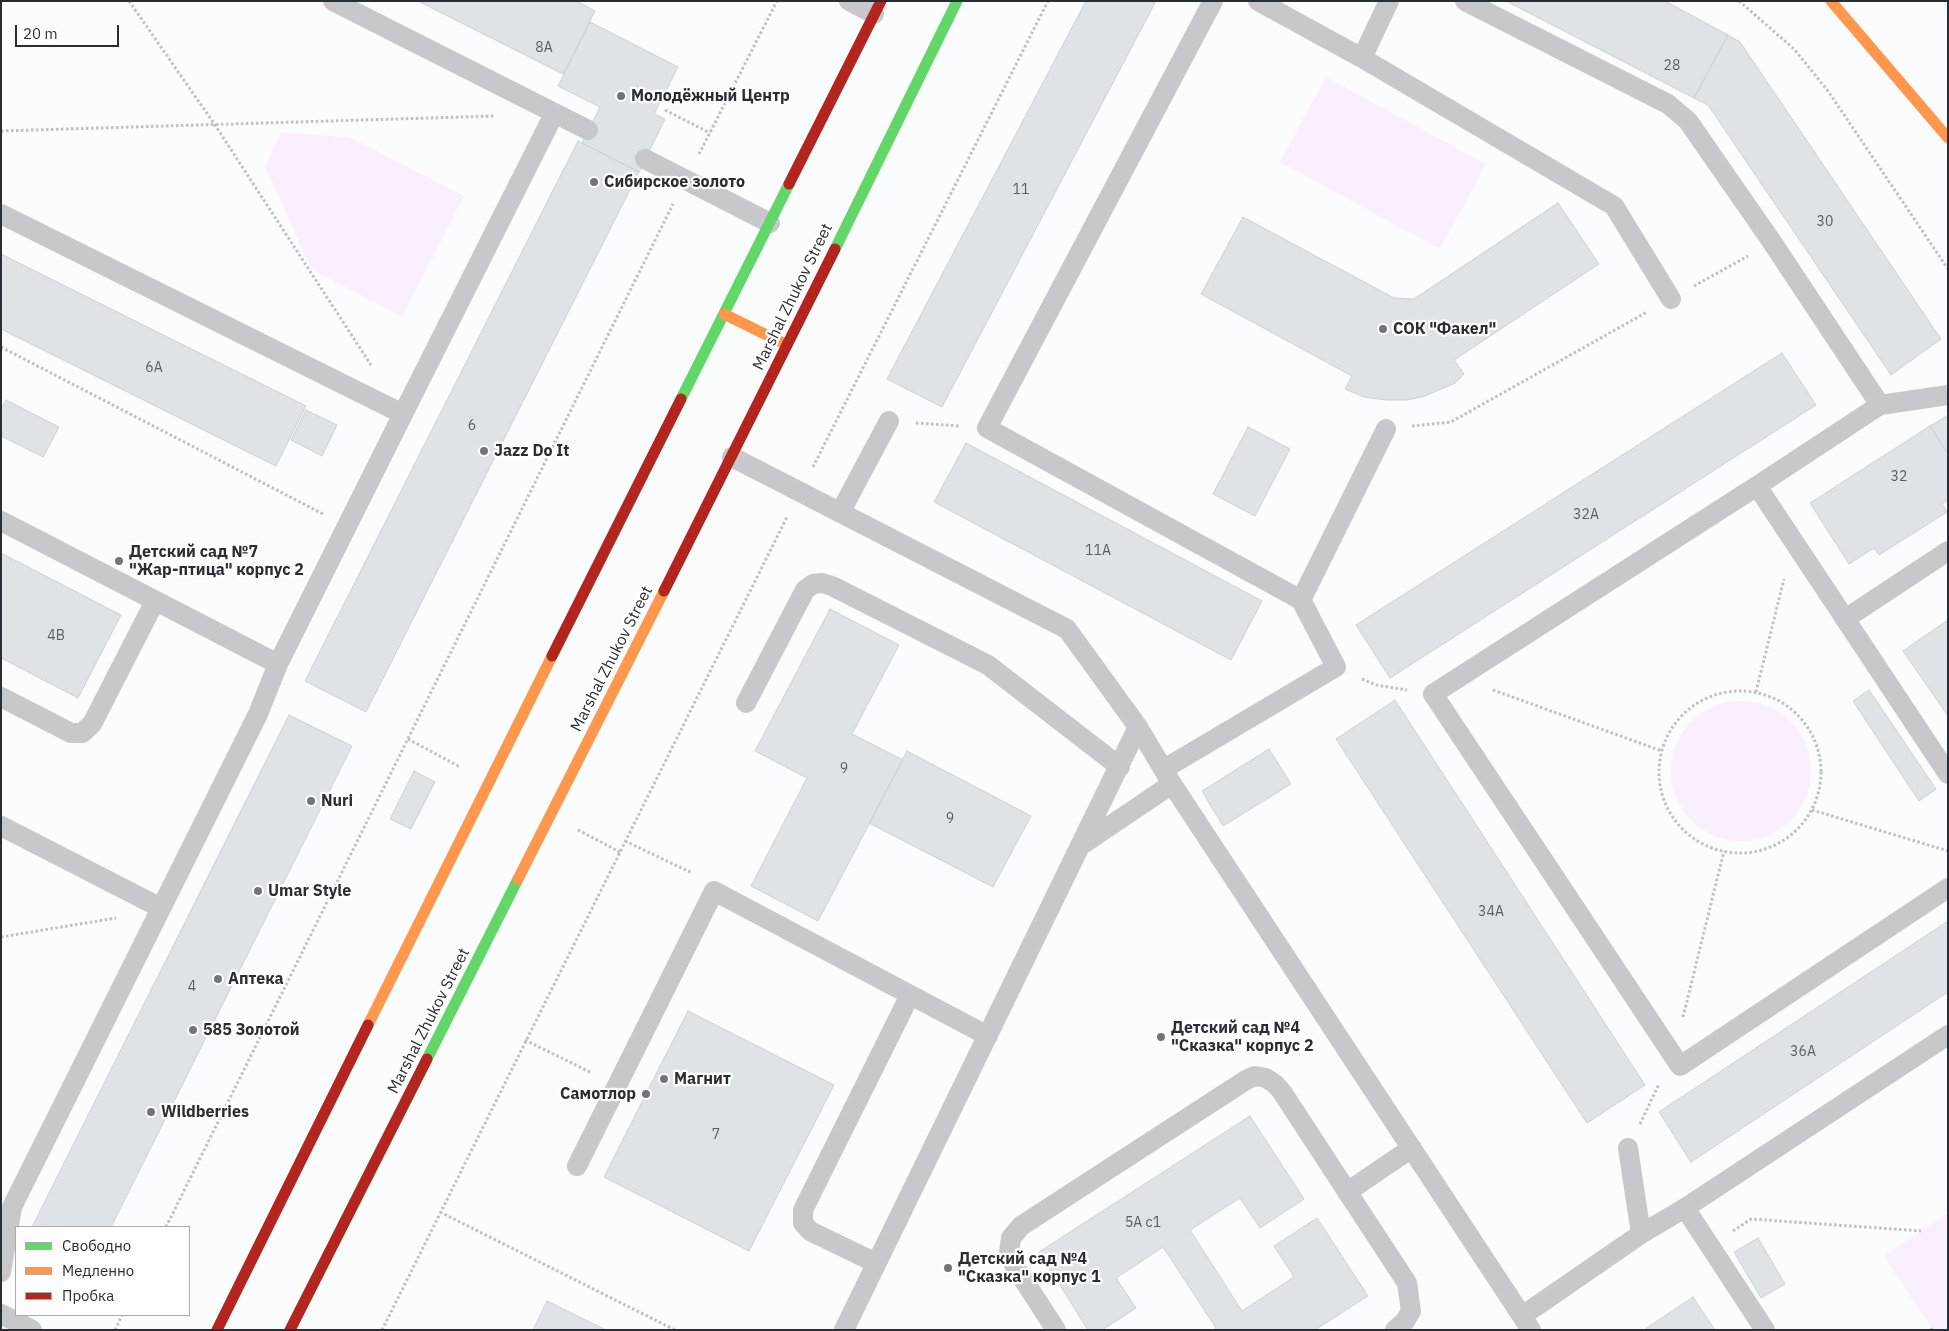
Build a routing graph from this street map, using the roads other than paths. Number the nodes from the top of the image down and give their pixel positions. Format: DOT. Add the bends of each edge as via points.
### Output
graph roads {
  1 [pos="333,1"];
  2 [pos="849,1"];
  3 [pos="957,1"];
  4 [pos="1213,1"];
  5 [pos="1258,1"];
  6 [pos="1389,1"];
  7 [pos="1465,1"];
  8 [pos="1831,1"];
  9 [pos="878,8"];
  10 [pos="1362,58"];
  11 [pos="554,114"];
  12 [pos="1941,116"];
  13 [pos="588,130"];
  14 [pos="1948,138"];
  15 [pos="645,159"];
  16 [pos="1,214"];
  17 [pos="770,223"];
  18 [pos="1671,299"];
  19 [pos="724,314"];
  20 [pos="787,345"];
  21 [pos="1948,395"];
  22 [pos="1880,405"];
  23 [pos="403,414"];
  24 [pos="889,422"];
  25 [pos="1386,428"];
  26 [pos="732,457"];
  27 [pos="1757,486"];
  28 [pos="841,512"];
  29 [pos="1,521"];
  30 [pos="1948,551"];
  31 [pos="1301,600"];
  32 [pos="155,601"];
  33 [pos="1845,619"];
  34 [pos="278,664"];
  35 [pos="1,697"];
  36 [pos="746,703"];
  37 [pos="1138,727"];
  38 [pos="1120,766"];
  39 [pos="1948,774"];
  40 [pos="1168,776"];
  41 [pos="1,826"];
  42 [pos="1082,844"];
  43 [pos="1948,888"];
  44 [pos="161,908"];
  45 [pos="910,995"];
  46 [pos="1948,1035"];
  47 [pos="988,1036"];
  48 [pos="1412,1148"];
  49 [pos="1628,1148"];
  50 [pos="577,1166"];
  51 [pos="1347,1192"];
  52 [pos="6,1205"];
  53 [pos="1685,1208"];
  54 [pos="1641,1234"];
  55 [pos="876,1263"];
  56 [pos="1,1272"];
  57 [pos="1,1314"];
  58 [pos="1526,1323"];
  59 [pos="32,1330"];
  60 [pos="217,1330"];
  61 [pos="290,1330"];
  62 [pos="844,1330"];
  63 [pos="1056,1330"];
  64 [pos="1396,1330"];
  65 [pos="1765,1330"];
  1 -- 11 [label="lane"];
  2 -- 9 [label="lane"];
  3 -- 20 [label="main road, Marshal Zhukov Street"];
  4 -- 31 [label="lane" via="988,428"];
  5 -- 10 [label="lane"];
  6 -- 10 [label="lane"];
  7 -- 22 [label="lane" via="1668,104 1688,121"];
  8 -- 12 [label="main road"];
  9 -- 17 [label="main road"];
  10 -- 18 [label="lane" via="1614,206"];
  11 -- 13 [label="lane"];
  11 -- 23 [label="lane"];
  12 -- 14 [label="main road"];
  15 -- 17 [label="lane"];
  16 -- 23 [label="lane"];
  17 -- 19 [label="main road"];
  19 -- 20 [label="main road"];
  19 -- 60 [label="main road"];
  20 -- 26 [label="main road, Marshal Zhukov Street"];
  21 -- 22 [label="lane"];
  22 -- 27 [label="lane"];
  23 -- 34 [label="lane"];
  24 -- 28 [label="lane"];
  25 -- 31 [label="lane"];
  26 -- 28 [label="lane"];
  26 -- 61 [label="main road, Marshal Zhukov Street"];
  27 -- 33 [label="lane"];
  27 -- 43 [label="lane" via="1433,694 1680,1066"];
  28 -- 37 [label="lane" via="1068,628"];
  29 -- 32 [label="lane"];
  30 -- 33 [label="lane"];
  31 -- 40 [label="lane" via="1336,667"];
  32 -- 34 [label="lane"];
  32 -- 35 [label="lane" via="92,724 82,733 71,733"];
  33 -- 39 [label="lane"];
  34 -- 44 [label="lane" via="258,714"];
  36 -- 38 [label="lane" via="805,590 813,584 822,583 988,665"];
  37 -- 38 [label="lane"];
  37 -- 40 [label="lane"];
  38 -- 42 [label="lane"];
  40 -- 42 [label="lane"];
  40 -- 48 [label="lane"];
  41 -- 44 [label="lane"];
  42 -- 47 [label="lane"];
  44 -- 52 [label="lane"];
  45 -- 47 [label="lane"];
  45 -- 50 [label="lane" via="714,891"];
  45 -- 55 [label="lane" via="803,1210 803,1223 810,1231"];
  46 -- 53 [label="lane"];
  47 -- 55 [label="lane"];
  48 -- 51 [label="lane"];
  48 -- 58 [label="lane"];
  49 -- 54 [label="lane"];
  51 -- 63 [label="lane" via="1275,1084 1260,1077 1246,1080 1021,1226 1011,1238 1009,1252 1014,1264"];
  51 -- 64 [label="lane" via="1407,1283 1411,1311"];
  52 -- 56 [label="lane"];
  53 -- 54 [label="lane"];
  53 -- 65 [label="lane"];
  54 -- 58 [label="lane"];
  55 -- 62 [label="lane"];
  57 -- 59 [label="lane"];
}
